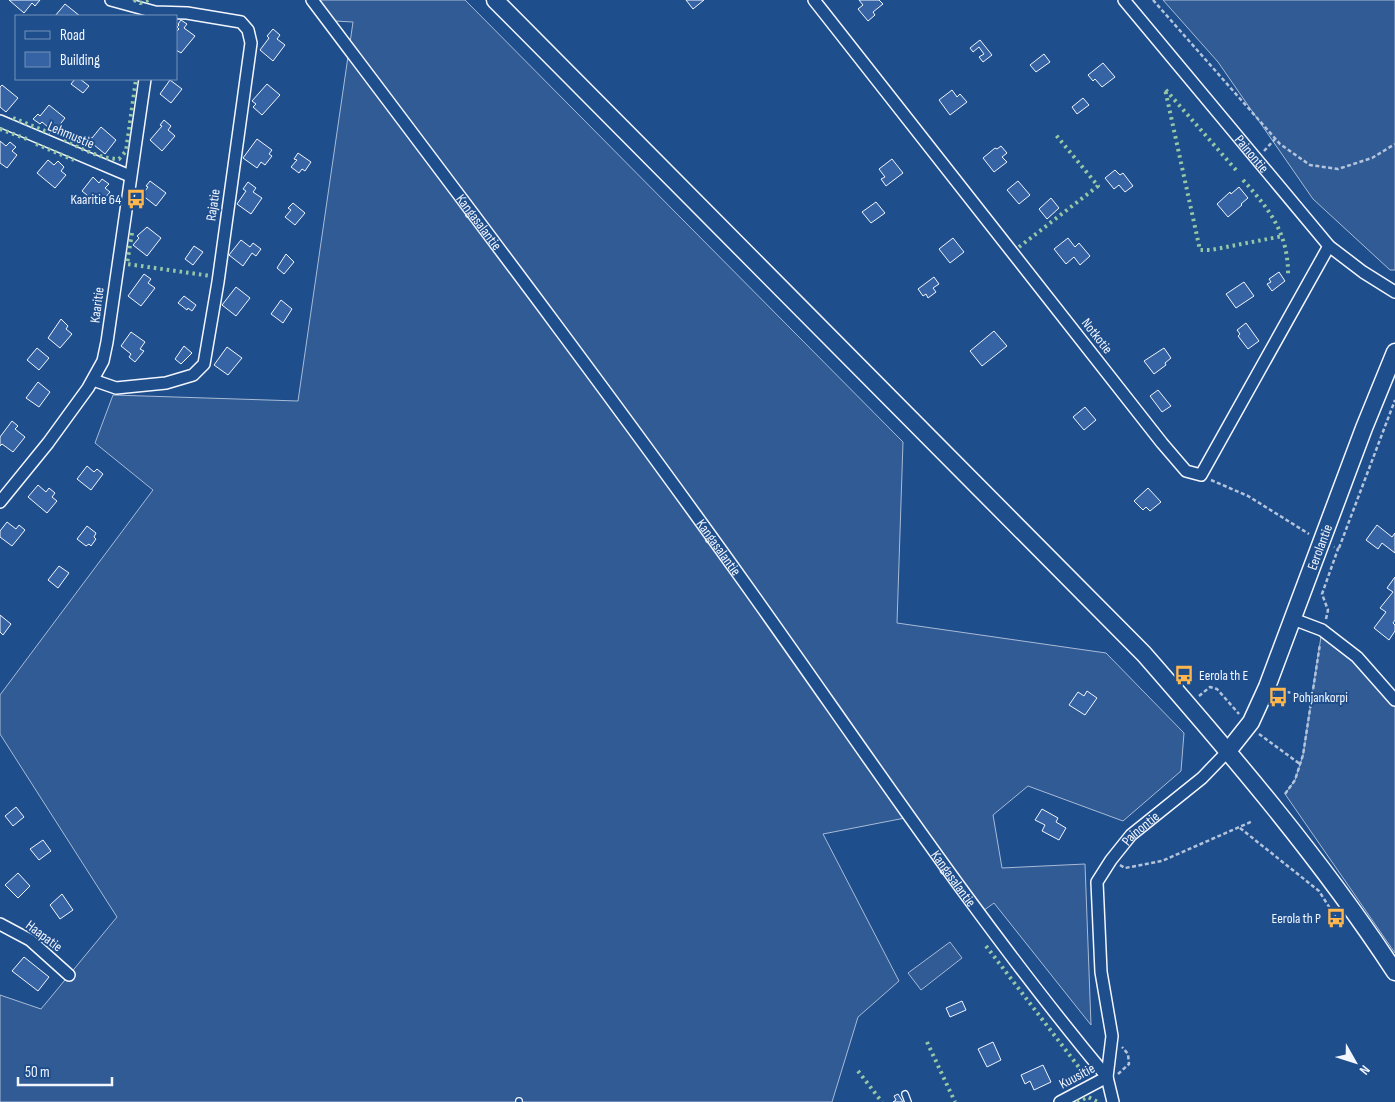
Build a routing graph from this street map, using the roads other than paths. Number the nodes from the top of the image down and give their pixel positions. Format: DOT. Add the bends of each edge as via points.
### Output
graph roads {
  1 [pos="111,0"];
  2 [pos="160,0"];
  3 [pos="312,0"];
  4 [pos="495,0"];
  5 [pos="814,0"];
  6 [pos="1124,0"];
  7 [pos="155,14"];
  8 [pos="145,80"];
  9 [pos="0,121"];
  10 [pos="130,176"];
  11 [pos="1329,246"];
  12 [pos="1395,292"];
  13 [pos="1393,362"];
  14 [pos="93,380"];
  15 [pos="0,502"];
  16 [pos="1293,619"];
  17 [pos="1395,700"];
  18 [pos="1228,751"];
  19 [pos="0,924"];
  20 [pos="1395,972"];
  21 [pos="69,975"];
  22 [pos="1107,1077"];
  23 [pos="904,1094"];
  24 [pos="908,1102"];
  25 [pos="1060,1102"];
  26 [pos="1113,1102"];
  1 -- 7 [label="street"];
  2 -- 7 [label="street"];
  3 -- 22 [label="street, Kangasalantie" via="533,292 972,905"];
  4 -- 18 [label="main road" via="1144,654"];
  5 -- 11 [label="street, Notkotie" via="1186,472 1201,475"];
  6 -- 11 [label="street, Painontie"];
  7 -- 14 [label="street, Rajatie" via="187,13 241,22 248,30 251,43 204,364 193,375 166,383 116,388"];
  8 -- 10 [label="street, Kaaritie"];
  9 -- 10 [label="street, Lehmustie"];
  10 -- 14 [label="street, Kaaritie" via="107,342 103,361"];
  11 -- 12 [label="street, Painontie"];
  13 -- 16 [label="main road, Eerolantie" via="1364,428"];
  14 -- 15 [label="street, Kaaritie"];
  16 -- 17 [label="street" via="1322,630 1357,657"];
  16 -- 18 [label="main road, Painontie" via="1251,722"];
  18 -- 20 [label="main road" via="1324,871"];
  18 -- 22 [label="street, Painontie" via="1202,778 1131,835 1097,882 1101,972 1112,1036"];
  19 -- 21 [label="street, Haapatie" via="30,940"];
  22 -- 25 [label="street, Kuusitie"];
  22 -- 26 [label="street, Kangasalantie"];
  23 -- 24 [label="lane"];
}
